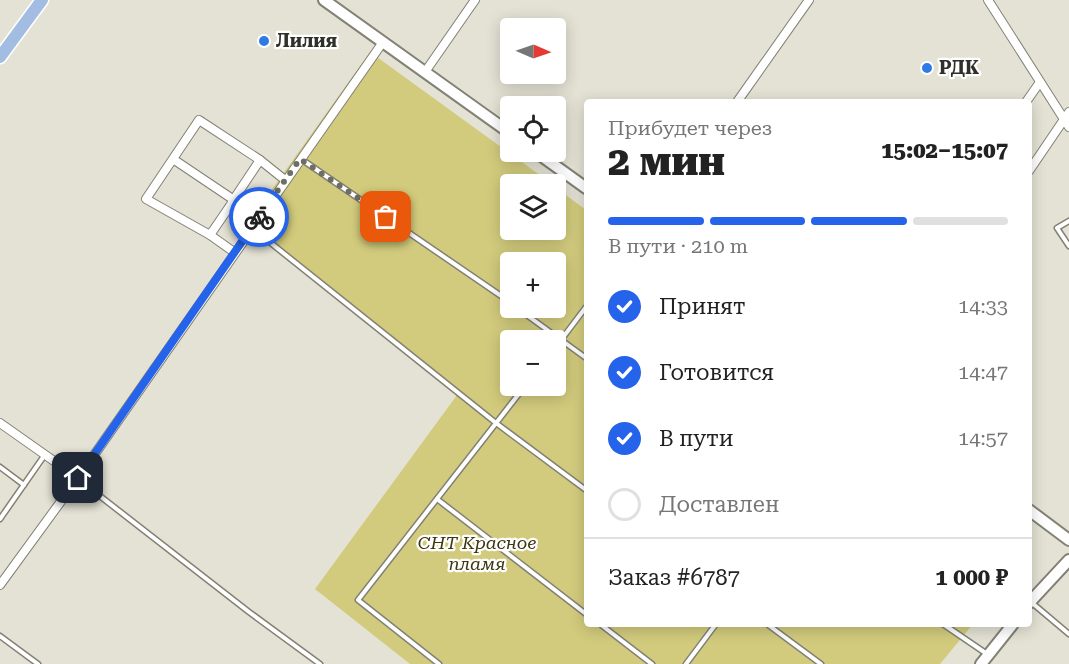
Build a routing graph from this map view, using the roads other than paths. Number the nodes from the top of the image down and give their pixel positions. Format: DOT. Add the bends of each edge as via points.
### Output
graph roads {
  1 [pos="42,0"];
  2 [pos="324,0"];
  3 [pos="475,0"];
  4 [pos="809,0"];
  5 [pos="988,0"];
  6 [pos="383,42"];
  7 [pos="0,57"];
  8 [pos="425,72"];
  9 [pos="1040,82"];
  10 [pos="739,99"];
  11 [pos="1028,99"];
  12 [pos="1069,112"];
  13 [pos="1067,124"];
  14 [pos="500,126"];
  15 [pos="173,159"];
  16 [pos="300,159"];
  17 [pos="260,160"];
  18 [pos="550,162"];
  19 [pos="1032,167"];
  20 [pos="285,180"];
  21 [pos="584,187"];
  22 [pos="234,200"];
  23 [pos="1069,221"];
  24 [pos="252,228"];
  25 [pos="210,235"];
  26 [pos="1069,246"];
  27 [pos="234,252"];
  28 [pos="500,296"];
  29 [pos="584,310"];
  30 [pos="532,318"];
  31 [pos="550,330"];
  32 [pos="566,333"];
  33 [pos="566,341"];
  34 [pos="584,356"];
  35 [pos="517,396"];
  36 [pos="0,423"];
  37 [pos="496,423"];
  38 [pos="45,456"];
  39 [pos="0,467"];
  40 [pos="78,478"];
  41 [pos="24,484"];
  42 [pos="584,489"];
  43 [pos="437,499"];
  44 [pos="1032,512"];
  45 [pos="0,519"];
  46 [pos="1069,540"];
  47 [pos="1069,560"];
  48 [pos="0,585"];
  49 [pos="1032,600"];
  50 [pos="1032,604"];
  51 [pos="584,612"];
  52 [pos="604,627"];
  53 [pos="714,627"];
  54 [pos="771,627"];
  55 [pos="946,627"];
  56 [pos="1011,627"];
  57 [pos="1069,634"];
  58 [pos="0,636"];
  59 [pos="985,660"];
  60 [pos="38,664"];
  61 [pos="320,664"];
  62 [pos="439,664"];
  63 [pos="652,664"];
  64 [pos="686,664"];
  65 [pos="821,664"];
  1 -- 7 [label="main road"];
  2 -- 6 [label="street"];
  3 -- 8 [label="street"];
  4 -- 10 [label="street"];
  5 -- 9 [label="street"];
  6 -- 8 [label="street"];
  6 -- 16 [label="street"];
  8 -- 14 [label="street"];
  9 -- 11 [label="street"];
  9 -- 13 [label="street"];
  12 -- 13 [label="street"];
  13 -- 19 [label="street"];
  15 -- 17 [label="street" via="199,120"];
  15 -- 22 [label="street"];
  15 -- 25 [label="street" via="146,199"];
  16 -- 20 [label="street"];
  16 -- 28 [label="lane"];
  17 -- 20 [label="street"];
  17 -- 22 [label="street"];
  18 -- 21 [label="street"];
  20 -- 24 [label="street"];
  22 -- 25 [label="street"];
  23 -- 26 [label="lane" via="1058,228"];
  24 -- 27 [label="street"];
  24 -- 37 [label="lane"];
  25 -- 27 [label="street"];
  27 -- 40 [label="street"];
  29 -- 32 [label="lane"];
  30 -- 31 [label="lane"];
  33 -- 34 [label="lane"];
  35 -- 37 [label="lane"];
  36 -- 38 [label="street"];
  37 -- 42 [label="lane"];
  37 -- 43 [label="lane"];
  38 -- 40 [label="street"];
  38 -- 41 [label="lane"];
  39 -- 41 [label="lane"];
  40 -- 48 [label="street"];
  40 -- 61 [label="lane"];
  41 -- 45 [label="lane"];
  43 -- 51 [label="lane"];
  43 -- 62 [label="lane" via="358,600"];
  44 -- 46 [label="street"];
  47 -- 49 [label="street"];
  50 -- 57 [label="lane"];
  52 -- 63 [label="lane"];
  53 -- 64 [label="lane"];
  54 -- 65 [label="lane"];
  55 -- 59 [label="lane"];
  56 -- 59 [label="street"];
  58 -- 60 [label="lane"];
}
